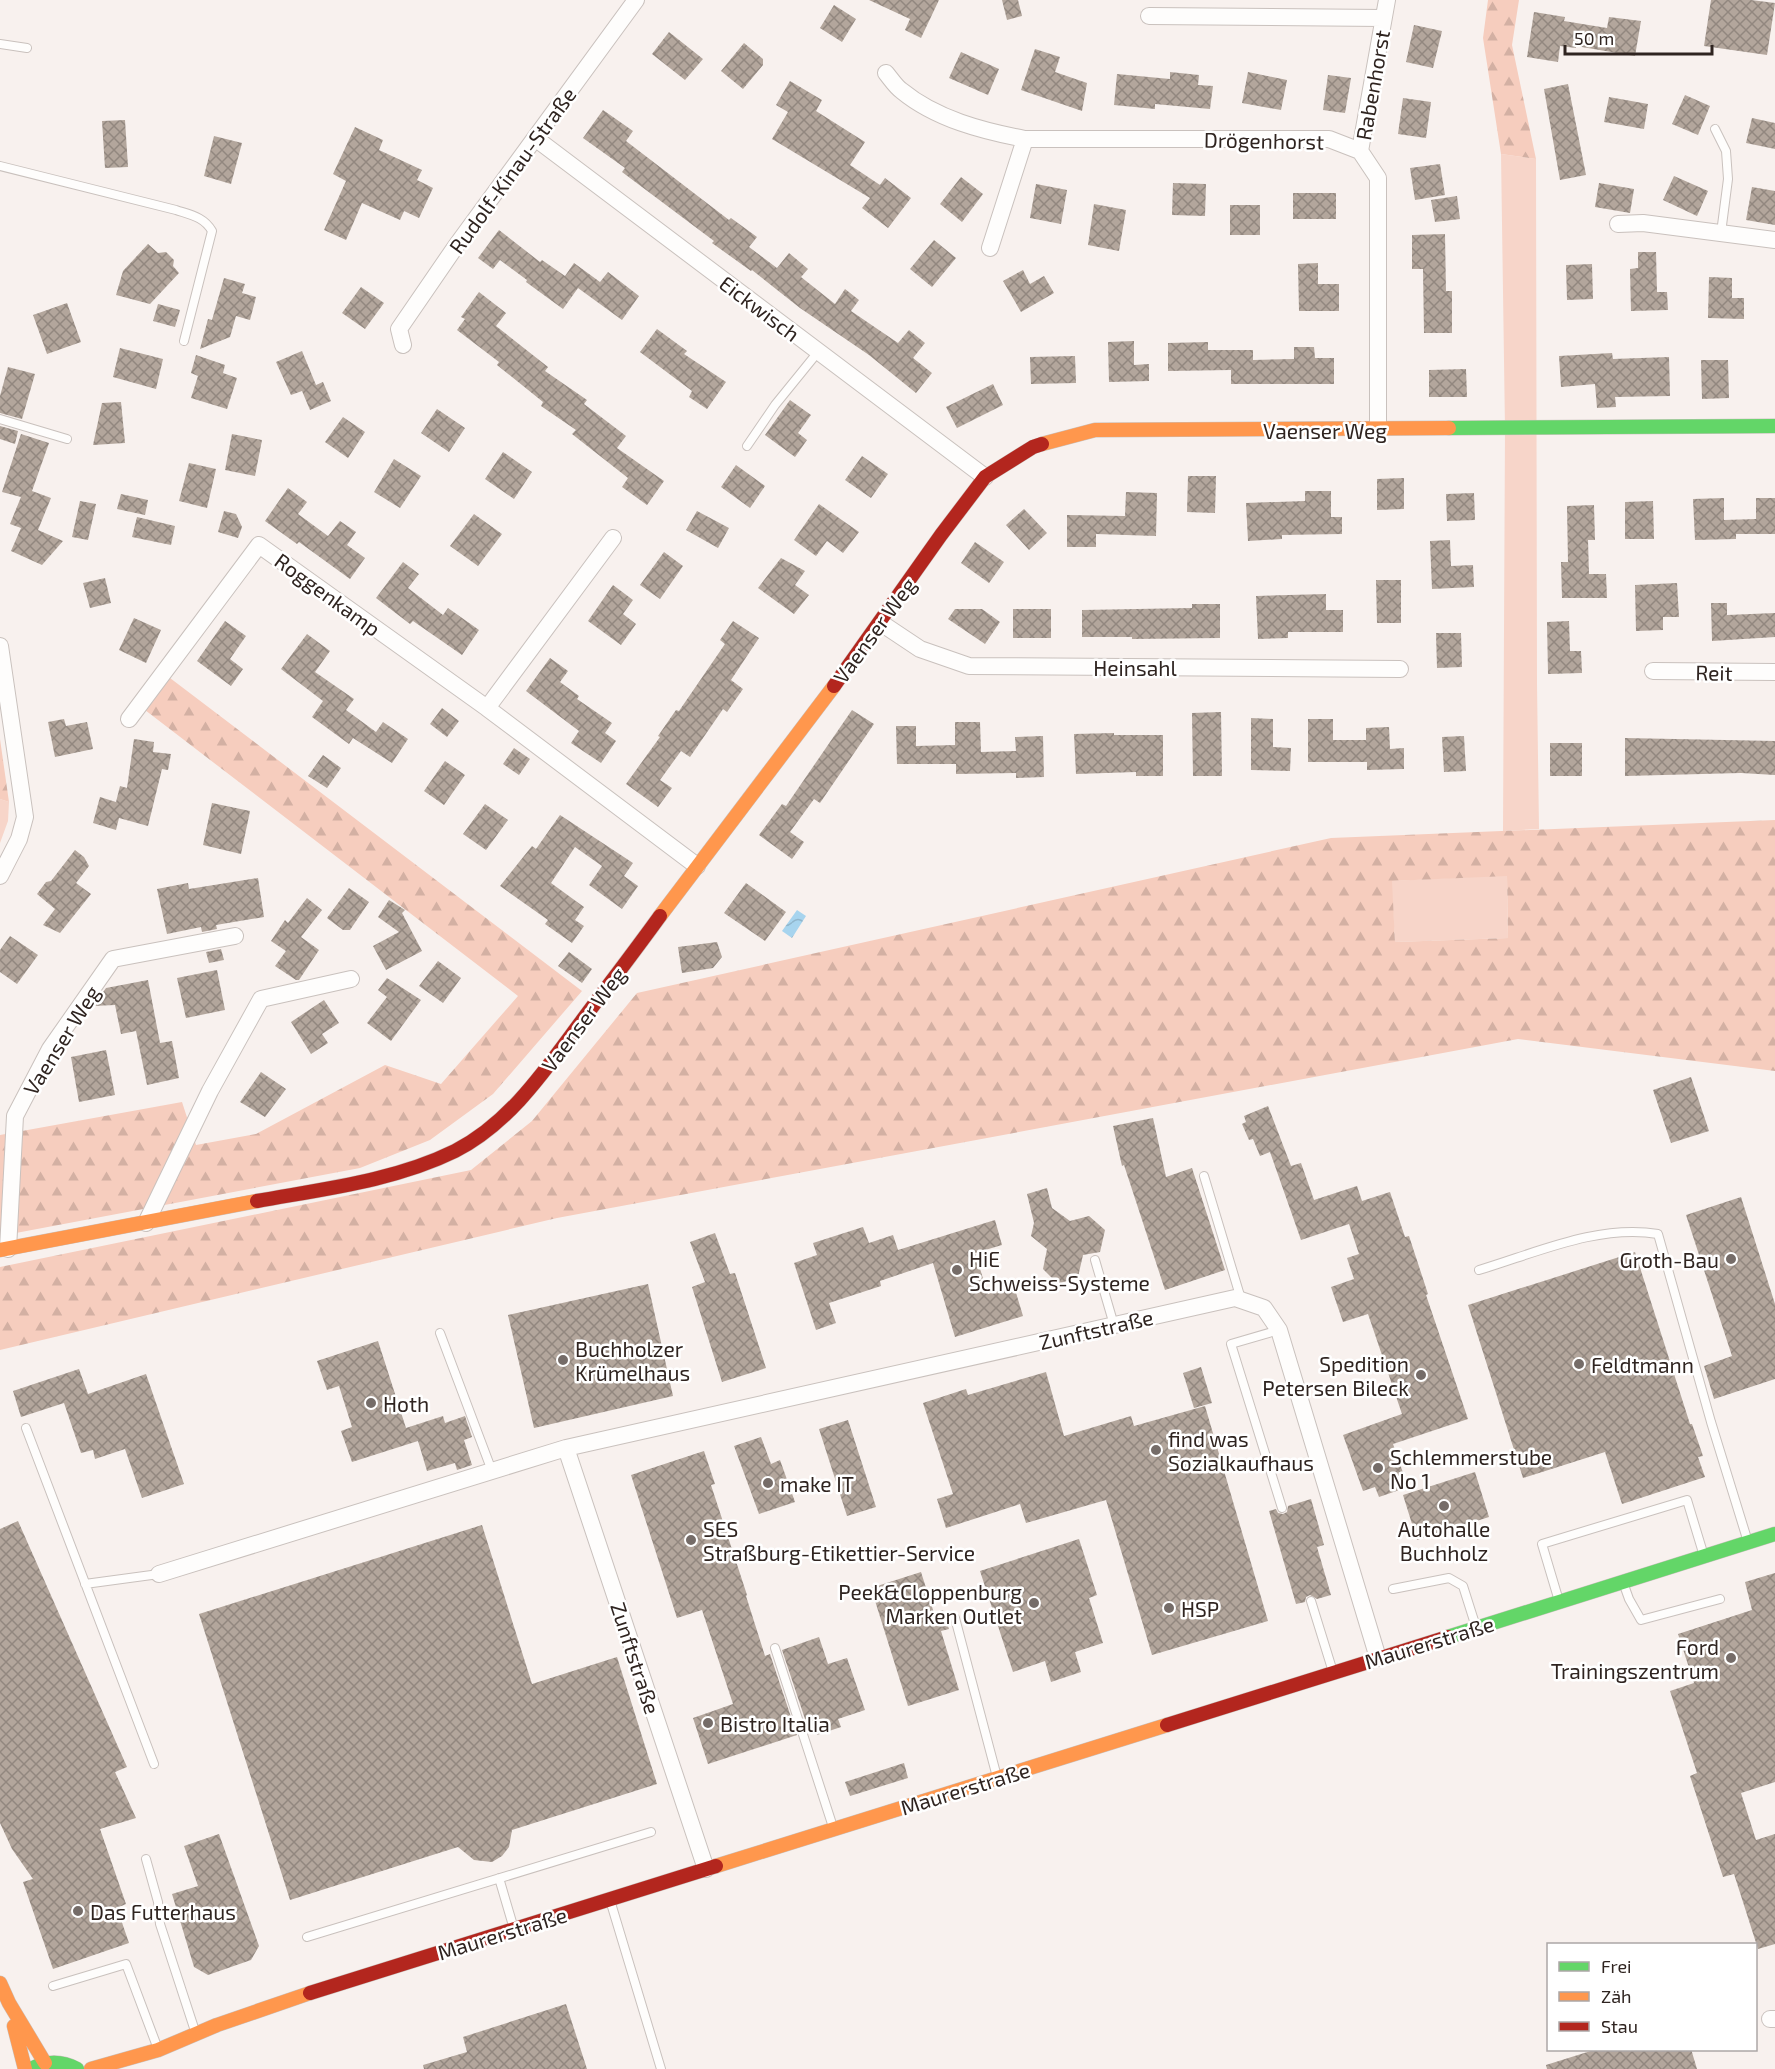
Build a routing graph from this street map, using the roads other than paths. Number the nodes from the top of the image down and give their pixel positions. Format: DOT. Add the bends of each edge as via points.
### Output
graph roads {
  1 [pos="636,0"];
  2 [pos="1387,0"];
  3 [pos="1149,16"];
  4 [pos="1383,18"];
  5 [pos="0,44"];
  6 [pos="27,48"];
  7 [pos="886,74"];
  8 [pos="1715,129"];
  9 [pos="535,138"];
  10 [pos="1025,139"];
  11 [pos="1360,151"];
  12 [pos="0,166"];
  13 [pos="1618,224"];
  14 [pos="1721,233"];
  15 [pos="1775,240"];
  16 [pos="990,248"];
  17 [pos="184,341"];
  18 [pos="403,345"];
  19 [pos="818,352"];
  20 [pos="0,419"];
  21 [pos="1775,426"];
  22 [pos="1377,430"];
  23 [pos="67,440"];
  24 [pos="747,446"];
  25 [pos="986,477"];
  26 [pos="613,538"];
  27 [pos="881,623"];
  28 [pos="0,646"];
  29 [pos="1400,669"];
  30 [pos="1653,671"];
  31 [pos="1775,672"];
  32 [pos="487,708"];
  33 [pos="129,719"];
  34 [pos="697,866"];
  35 [pos="0,876"];
  36 [pos="235,936"];
  37 [pos="351,979"];
  38 [pos="1204,1176"];
  39 [pos="146,1223"];
  40 [pos="4,1250"];
  41 [pos="1095,1260"];
  42 [pos="1479,1270"];
  43 [pos="1242,1300"];
  44 [pos="1114,1325"];
  45 [pos="1279,1330"];
  46 [pos="440,1333"];
  47 [pos="26,1428"];
  48 [pos="567,1448"];
  49 [pos="492,1471"];
  50 [pos="1282,1508"];
  51 [pos="1775,1534"];
  52 [pos="1748,1542"];
  53 [pos="1704,1556"];
  54 [pos="159,1574"];
  55 [pos="1623,1581"];
  56 [pos="85,1584"];
  57 [pos="1393,1589"];
  58 [pos="1720,1599"];
  59 [pos="1311,1600"];
  60 [pos="1559,1601"];
  61 [pos="955,1618"];
  62 [pos="1476,1628"];
  63 [pos="775,1648"];
  64 [pos="1378,1658"];
  65 [pos="1333,1672"];
  66 [pos="154,1764"];
  67 [pos="997,1778"];
  68 [pos="834,1829"];
  69 [pos="651,1832"];
  70 [pos="146,1859"];
  71 [pos="705,1869"];
  72 [pos="499,1878"];
  73 [pos="609,1899"];
  74 [pos="514,1929"];
  75 [pos="307,1937"];
  76 [pos="0,1983"];
  77 [pos="53,1986"];
  78 [pos="9,2003"];
  79 [pos="196,2034"];
  80 [pos="158,2050"];
  81 [pos="45,2063"];
  82 [pos="25,2069"];
  83 [pos="31,2069"];
  84 [pos="77,2069"];
  85 [pos="91,2069"];
  86 [pos="133,2069"];
  87 [pos="661,2069"];
  1 -- 9 [label="street, Rudolf-Kinau-Straße"];
  2 -- 4 [label="street, Rabenhorst"];
  3 -- 4 [label="street, Rabenhorst"];
  4 -- 11 [label="street, Rabenhorst"];
  5 -- 6 [label="lane"];
  7 -- 10 [label="street, Drögenhorst" via="902,91 939,113 991,133"];
  8 -- 14 [label="lane" via="1726,152 1728,179"];
  9 -- 18 [label="street, Rudolf-Kinau-Straße" via="399,329"];
  9 -- 19 [label="street, Eickwisch"];
  10 -- 11 [label="street, Drögenhorst" via="1329,139"];
  10 -- 16 [label="street"];
  11 -- 22 [label="street" via="1378,178"];
  12 -- 17 [label="lane" via="176,210 208,223 212,231"];
  13 -- 14 [label="street"];
  14 -- 15 [label="street"];
  19 -- 24 [label="lane"];
  19 -- 25 [label="street, Eickwisch"];
  20 -- 23 [label="lane"];
  21 -- 22 [label="street, Vaenser Weg"];
  22 -- 25 [label="street, Vaenser Weg" via="1095,430 1033,447"];
  25 -- 27 [label="street, Vaenser Weg"];
  26 -- 32 [label="street"];
  27 -- 29 [label="street, Heinsahl" via="920,650 969,666"];
  27 -- 34 [label="street, Vaenser Weg"];
  28 -- 35 [label="street" via="26,816"];
  30 -- 31 [label="street, Reit"];
  32 -- 33 [label="street, Roggenkamp" via="259,545"];
  32 -- 34 [label="street, Roggenkamp"];
  34 -- 39 [label="street, Vaenser Weg" via="546,1068 514,1106 481,1133 444,1156 404,1170"];
  36 -- 40 [label="street, Vaenser Weg" via="113,959 50,1049 15,1116"];
  37 -- 39 [label="street" via="261,999 210,1091"];
  38 -- 43 [label="lane"];
  39 -- 40 [label="street, Vaenser Weg"];
  41 -- 44 [label="lane"];
  42 -- 52 [label="lane" via="1577,1240 1636,1230 1658,1233"];
  43 -- 44 [label="street, Zunftstraße" via="1235,1298"];
  43 -- 45 [label="street" via="1264,1308"];
  44 -- 48 [label="street, Zunftstraße"];
  45 -- 50 [label="lane" via="1231,1344"];
  45 -- 64 [label="street"];
  46 -- 49 [label="lane"];
  47 -- 56 [label="lane"];
  48 -- 49 [label="street, Zunftstraße"];
  48 -- 71 [label="street, Zunftstraße"];
  49 -- 54 [label="street, Zunftstraße"];
  51 -- 52 [label="street, Maurerstraße"];
  52 -- 53 [label="street, Maurerstraße"];
  53 -- 55 [label="street, Maurerstraße"];
  53 -- 60 [label="lane" via="1687,1500 1542,1544"];
  54 -- 56 [label="lane"];
  55 -- 58 [label="lane" via="1641,1620"];
  55 -- 60 [label="street, Maurerstraße"];
  56 -- 66 [label="lane"];
  57 -- 62 [label="lane" via="1449,1578 1462,1586"];
  59 -- 65 [label="lane"];
  60 -- 62 [label="street, Maurerstraße"];
  61 -- 67 [label="lane"];
  62 -- 64 [label="street, Maurerstraße"];
  63 -- 68 [label="lane"];
  64 -- 65 [label="street, Maurerstraße"];
  65 -- 67 [label="street, Maurerstraße"];
  67 -- 68 [label="street, Maurerstraße"];
  68 -- 71 [label="street, Maurerstraße"];
  69 -- 72 [label="lane"];
  70 -- 79 [label="lane" via="160,1924"];
  71 -- 73 [label="street, Maurerstraße"];
  72 -- 74 [label="lane"];
  72 -- 75 [label="lane"];
  73 -- 74 [label="street, Maurerstraße"];
  73 -- 87 [label="lane"];
  74 -- 79 [label="street, Maurerstraße" via="280,2003"];
  76 -- 78 [label="street"];
  77 -- 80 [label="lane" via="126,1964"];
  78 -- 81 [label="street"];
  78 -- 82 [label="street"];
  79 -- 80 [label="street, Maurerstraße"];
  80 -- 85 [label="street, Maurerstraße"];
  80 -- 86 [label="street, Maurerstraße"];
  81 -- 83 [label="street"];
  81 -- 84 [label="street" via="58,2062"];
}
